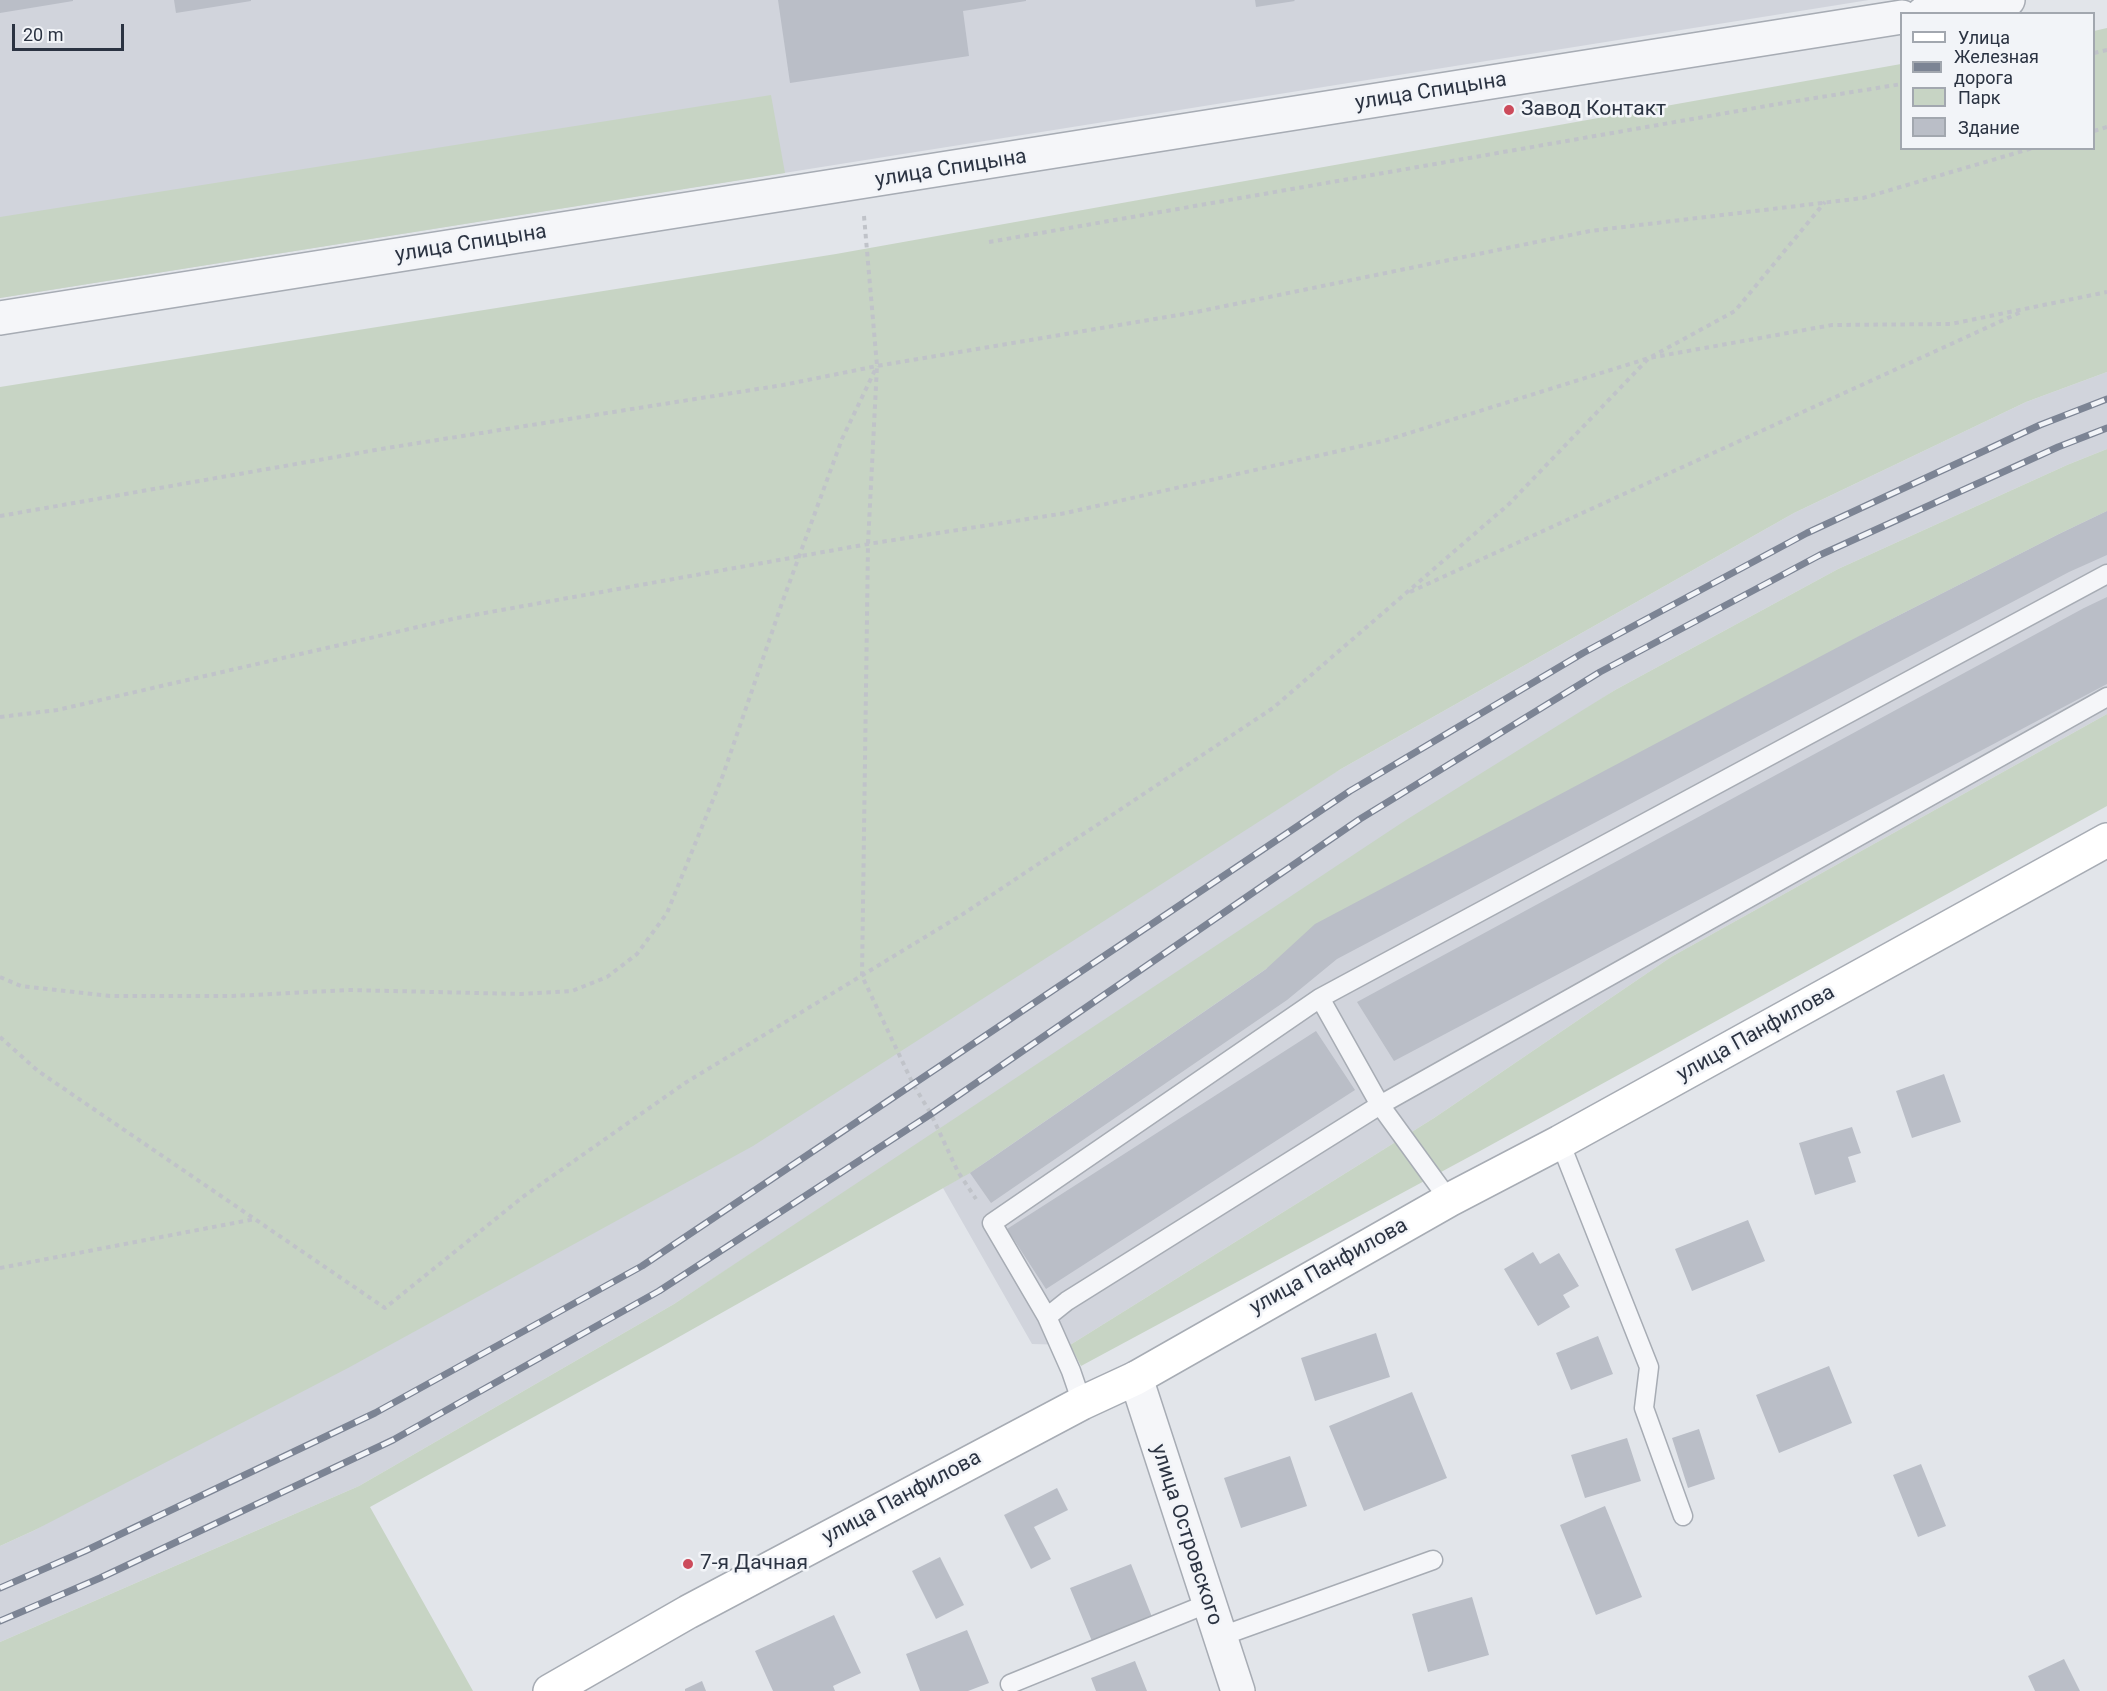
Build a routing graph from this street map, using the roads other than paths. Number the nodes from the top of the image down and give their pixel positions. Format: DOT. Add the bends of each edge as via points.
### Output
graph roads {
  1 [pos="2008,0"];
  2 [pos="1935,12"];
  3 [pos="1900,17"];
  4 [pos="0,318"];
  5 [pos="2107,574"];
  6 [pos="2107,697"];
  7 [pos="2107,840"];
  8 [pos="1320,998"];
  9 [pos="1380,1106"];
  10 [pos="1560,1142"];
  11 [pos="1449,1200"];
  12 [pos="1047,1317"];
  13 [pos="1136,1378"];
  14 [pos="1082,1403"];
  15 [pos="1683,1516"];
  16 [pos="1433,1560"];
  17 [pos="1209,1603"];
  18 [pos="1219,1636"];
  19 [pos="1010,1684"];
  20 [pos="550,1691"];
  21 [pos="1238,1691"];
  1 -- 2 [label="street"];
  3 -- 4 [label="street, улица Спицына"];
  5 -- 8 [label="lane"];
  6 -- 9 [label="lane"];
  7 -- 10 [label="main road, улица Панфилова"];
  8 -- 9 [label="lane"];
  8 -- 12 [label="lane" via="992,1222"];
  9 -- 11 [label="lane"];
  9 -- 12 [label="lane"];
  10 -- 11 [label="main road, улица Панфилова"];
  10 -- 15 [label="lane" via="1649,1367 1644,1408"];
  11 -- 13 [label="main road, улица Панфилова"];
  12 -- 14 [label="lane"];
  13 -- 14 [label="main road, улица Панфилова"];
  13 -- 17 [label="street, улица Островского"];
  14 -- 20 [label="main road, улица Панфилова" via="688,1612"];
  16 -- 18 [label="lane"];
  17 -- 18 [label="street, улица Островского"];
  17 -- 19 [label="lane"];
  18 -- 21 [label="street, улица Островского"];
}
